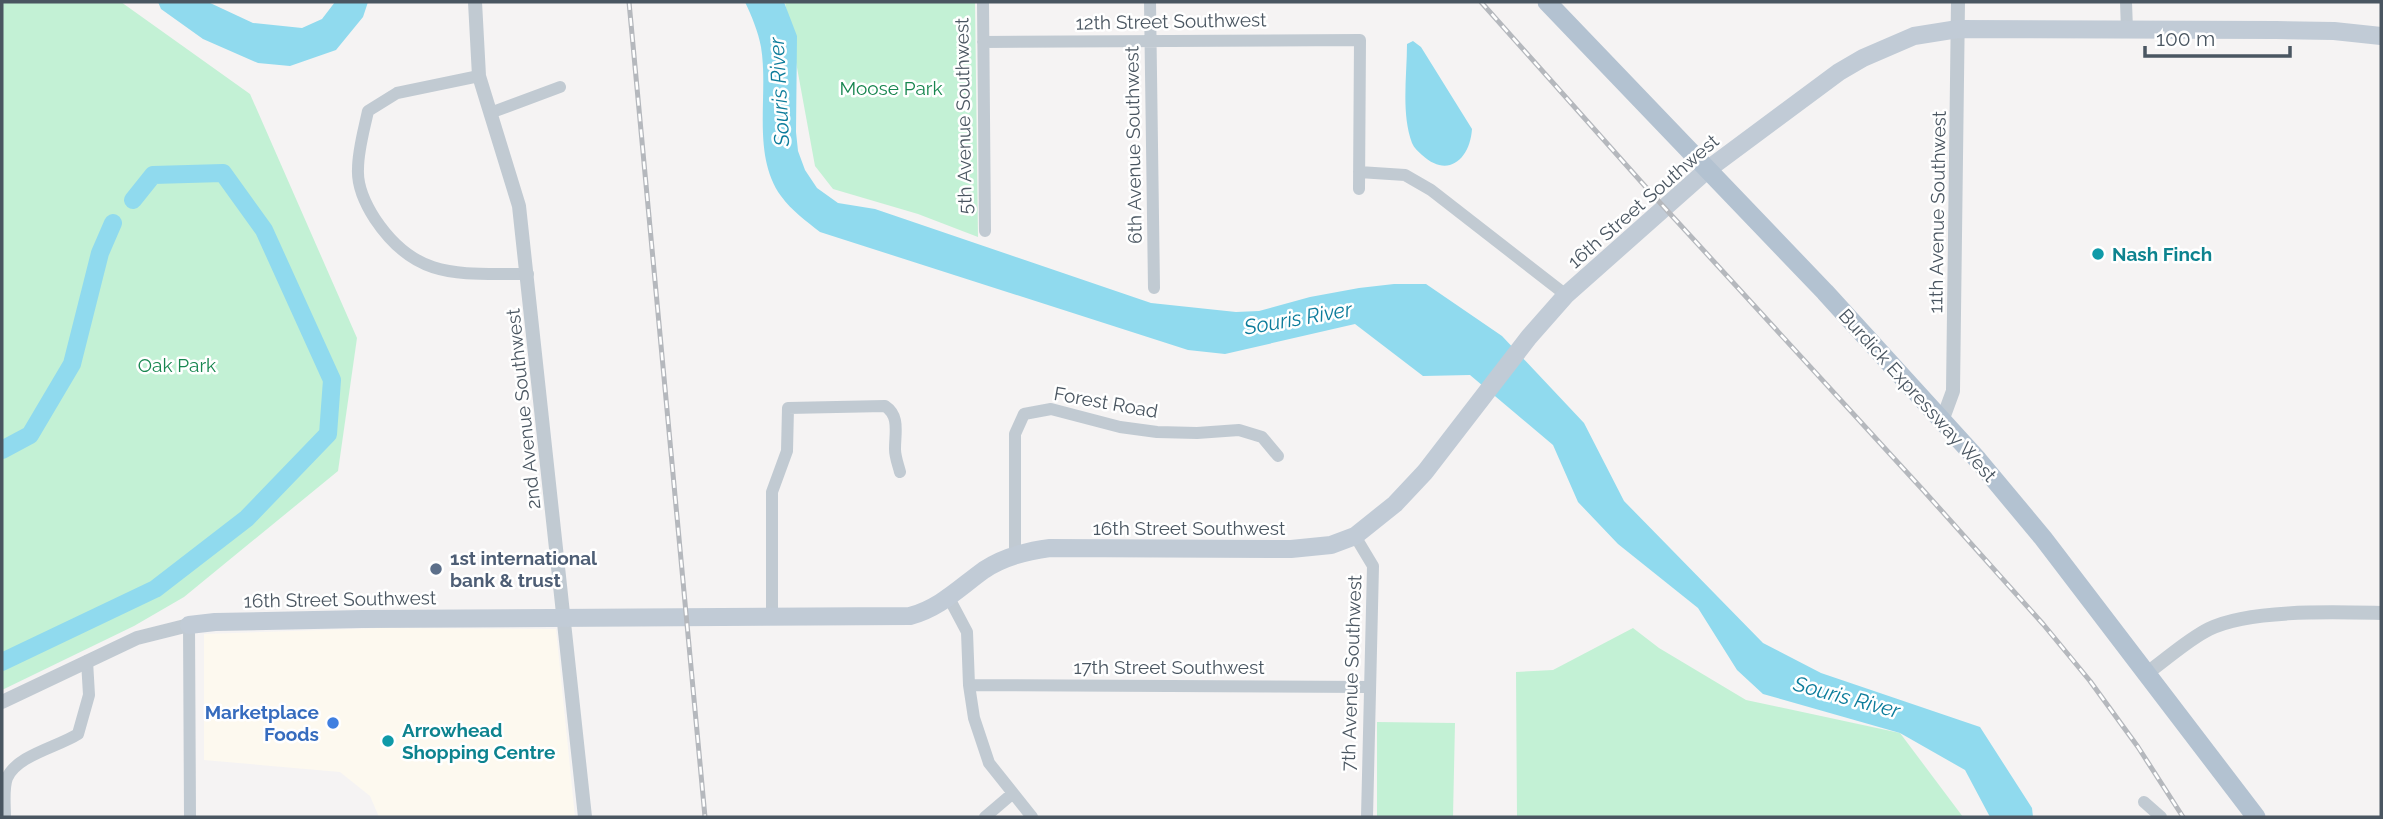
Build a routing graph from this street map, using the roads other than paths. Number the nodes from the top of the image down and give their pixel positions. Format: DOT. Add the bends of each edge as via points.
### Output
graph roads {
  1 [pos="475,2"];
  2 [pos="983,2"];
  3 [pos="1150,2"];
  4 [pos="1547,2"];
  5 [pos="1958,2"];
  6 [pos="2126,2"];
  7 [pos="1958,29"];
  8 [pos="2127,30"];
  9 [pos="2381,36"];
  10 [pos="1150,41"];
  11 [pos="983,42"];
  12 [pos="479,76"];
  13 [pos="561,87"];
  14 [pos="490,113"];
  15 [pos="1707,170"];
  16 [pos="1359,172"];
  17 [pos="1359,189"];
  18 [pos="985,231"];
  19 [pos="528,274"];
  20 [pos="1154,288"];
  21 [pos="1566,295"];
  22 [pos="1942,421"];
  23 [pos="1278,456"];
  24 [pos="900,472"];
  25 [pos="1355,536"];
  26 [pos="1015,556"];
  27 [pos="949,598"];
  28 [pos="2381,613"];
  29 [pos="564,617"];
  30 [pos="772,618"];
  31 [pos="189,625"];
  32 [pos="87,661"];
  33 [pos="2147,673"];
  34 [pos="969,685"];
  35 [pos="1369,687"];
  36 [pos="2,702"];
  37 [pos="1012,794"];
  38 [pos="2144,802"];
  39 [pos="5,817"];
  40 [pos="190,817"];
  41 [pos="585,817"];
  42 [pos="985,817"];
  43 [pos="1032,817"];
  44 [pos="1367,817"];
  45 [pos="2161,817"];
  46 [pos="2256,817"];
  1 -- 12 [label="street, 2nd Avenue Southwest"];
  2 -- 11 [label="street, 5th Avenue Southwest"];
  3 -- 10 [label="street, 6th Avenue Southwest"];
  4 -- 15 [label="main road, Burdick Expressway West"];
  5 -- 7 [label="street, 11th Avenue Southwest"];
  6 -- 8 [label="street"];
  7 -- 8 [label="main road, 16th Street Southwest"];
  7 -- 15 [label="main road, 16th Street Southwest" via="1914,36 1863,58"];
  7 -- 22 [label="street, 11th Avenue Southwest" via="1954,391"];
  8 -- 9 [label="main road, 16th Street Southwest" via="2334,31"];
  10 -- 11 [label="street, 12th Street Southwest"];
  10 -- 16 [label="street, 12th Street Southwest" via="1360,40"];
  10 -- 20 [label="street, 6th Avenue Southwest"];
  11 -- 18 [label="street, 5th Avenue Southwest"];
  12 -- 14 [label="street, 2nd Avenue Southwest"];
  12 -- 19 [label="street" via="397,93 368,111 358,171 365,204 383,231 411,259 431,268"];
  13 -- 14 [label="street"];
  14 -- 19 [label="street, 2nd Avenue Southwest" via="519,206"];
  15 -- 21 [label="main road, 16th Street Southwest"];
  15 -- 22 [label="main road, Burdick Expressway West"];
  16 -- 17 [label="street"];
  16 -- 21 [label="street" via="1405,174"];
  19 -- 29 [label="street, 2nd Avenue Southwest"];
  21 -- 25 [label="main road, 16th Street Southwest" via="1425,472"];
  22 -- 33 [label="main road, Burdick Expressway West" via="2022,512"];
  23 -- 26 [label="street, Forest Road" via="1262,437 1239,430 1157,432 1051,409 1024,414 1015,434"];
  24 -- 30 [label="street" via="896,421 885,406 788,408 787,451 772,492"];
  25 -- 26 [label="main road, 16th Street Southwest" via="1331,545 1291,549 1050,548"];
  25 -- 35 [label="street, 7th Avenue Southwest" via="1373,566"];
  26 -- 27 [label="main road" via="985,569"];
  27 -- 30 [label="main road, 16th Street Southwest" via="910,616"];
  27 -- 34 [label="street" via="967,632"];
  28 -- 33 [label="street" via="2251,617 2210,628"];
  29 -- 30 [label="main road, 16th Street Southwest"];
  29 -- 31 [label="main road, 16th Street Southwest"];
  29 -- 41 [label="street, 2nd Avenue Southwest"];
  31 -- 32 [label="street" via="137,638"];
  31 -- 40 [label="street"];
  32 -- 36 [label="street"];
  32 -- 39 [label="street" via="89,695 78,734 14,768 6,779"];
  33 -- 46 [label="main road, Burdick Expressway West"];
  34 -- 35 [label="street, 17th Street Southwest"];
  34 -- 37 [label="street" via="989,763"];
  35 -- 44 [label="street, 7th Avenue Southwest"];
  37 -- 42 [label="street"];
  37 -- 43 [label="street"];
  38 -- 45 [label="street"];
}
